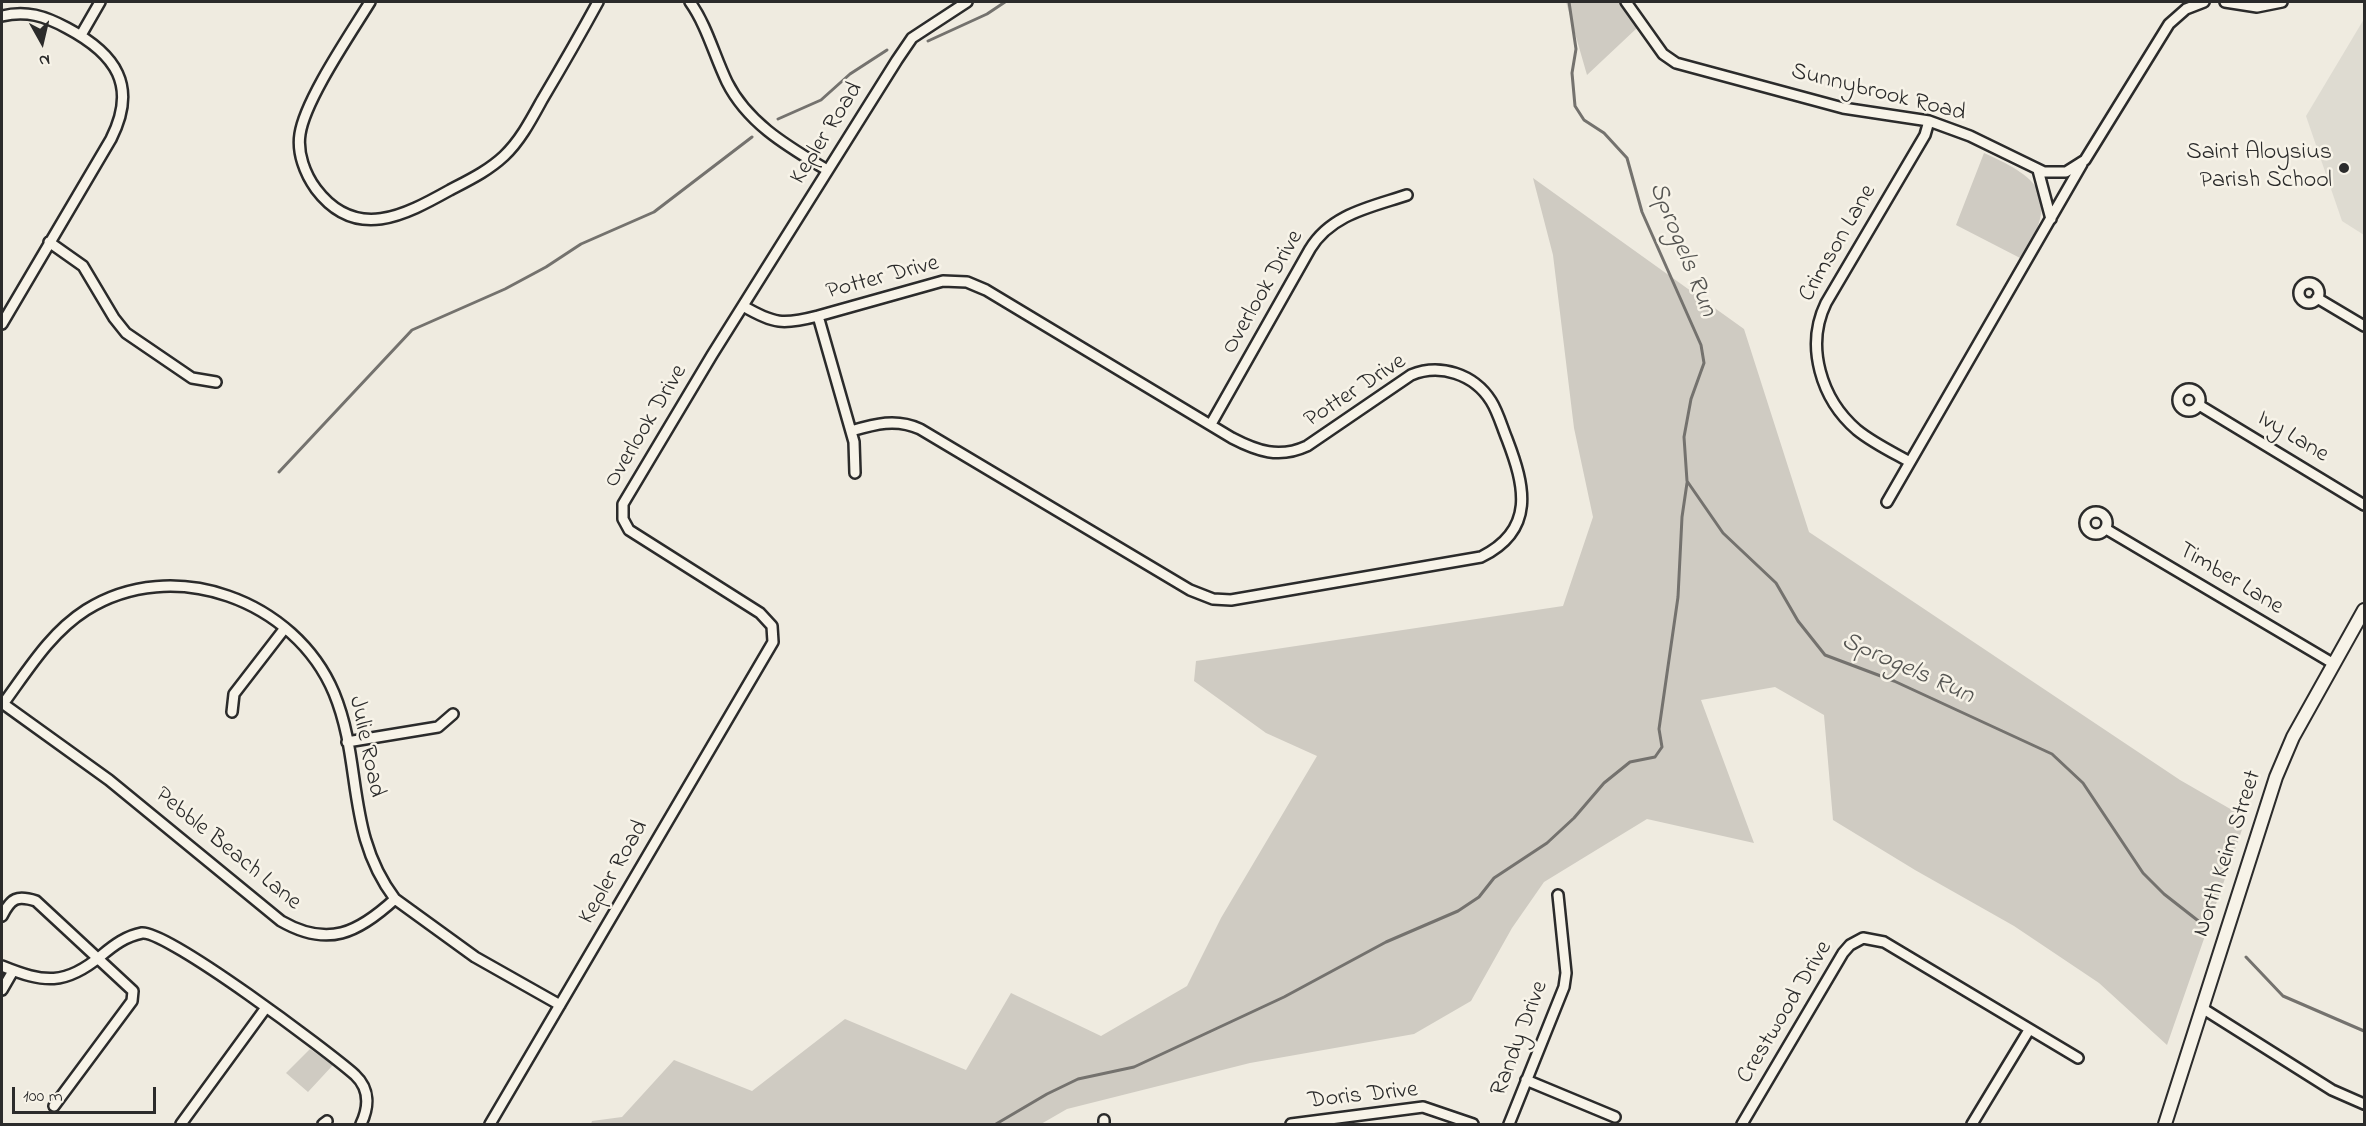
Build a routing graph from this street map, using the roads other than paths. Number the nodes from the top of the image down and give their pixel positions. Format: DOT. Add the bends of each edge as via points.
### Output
graph roads {
  1 [pos="100,2"];
  2 [pos="370,2"];
  3 [pos="598,2"];
  4 [pos="690,2"];
  5 [pos="966,2"];
  6 [pos="1626,2"];
  7 [pos="2204,2"];
  8 [pos="2225,2"];
  9 [pos="2282,2"];
  10 [pos="2,16"];
  11 [pos="81,35"];
  12 [pos="1929,121"];
  13 [pos="2083,162"];
  14 [pos="827,170"];
  15 [pos="2038,170"];
  16 [pos="1407,195"];
  17 [pos="2051,219"];
  18 [pos="49,242"];
  19 [pos="2317,298"];
  20 [pos="743,306"];
  21 [pos="818,316"];
  22 [pos="2,324"];
  23 [pos="2364,326"];
  24 [pos="216,382"];
  25 [pos="2199,405"];
  26 [pos="1211,424"];
  27 [pos="851,431"];
  28 [pos="1910,462"];
  29 [pos="855,472"];
  30 [pos="1887,502"];
  31 [pos="2364,505"];
  32 [pos="2106,529"];
  33 [pos="2364,610"];
  34 [pos="285,628"];
  35 [pos="773,642"];
  36 [pos="2334,664"];
  37 [pos="2,704"];
  38 [pos="232,712"];
  39 [pos="453,714"];
  40 [pos="346,742"];
  41 [pos="1558,895"];
  42 [pos="395,899"];
  43 [pos="2,916"];
  44 [pos="97,959"];
  45 [pos="2,966"];
  46 [pos="13,970"];
  47 [pos="2,990"];
  48 [pos="560,1005"];
  49 [pos="2202,1008"];
  50 [pos="265,1009"];
  51 [pos="2029,1030"];
  52 [pos="2078,1058"];
  53 [pos="1526,1080"];
  54 [pos="2364,1104"];
  55 [pos="54,1106"];
  56 [pos="1615,1117"];
  57 [pos="181,1125"];
  58 [pos="361,1125"];
  59 [pos="490,1125"];
  60 [pos="1291,1125"];
  61 [pos="1473,1125"];
  62 [pos="1509,1125"];
  63 [pos="1743,1125"];
  64 [pos="1972,1125"];
  65 [pos="2165,1125"];
  1 -- 11 [label="street"];
  2 -- 3 [label="street" via="307,112 300,147 310,180 326,200 358,217 383,219 409,213 492,166 510,150"];
  4 -- 14 [label="street" via="706,29 727,82 744,108 778,139"];
  5 -- 14 [label="street, Kepler Road" via="912,38"];
  6 -- 12 [label="street, Sunnybrook Road" via="1671,61 1843,108"];
  7 -- 13 [label="street" via="2186,9 2169,24"];
  8 -- 9 [label="street" via="2257,7"];
  10 -- 11 [label="street" via="41,16"];
  11 -- 18 [label="street" via="105,53 116,70 123,89 122,115"];
  12 -- 15 [label="street, Sunnybrook Road" via="1970,136"];
  12 -- 28 [label="street, Crimson Lane" via="1925,135 1826,303 1816,331 1815,354 1820,373 1849,422"];
  13 -- 15 [label="street, Sunnybrook Road" via="2066,172"];
  13 -- 17 [label="street"];
  14 -- 20 [label="street, Kepler Road"];
  15 -- 17 [label="street"];
  16 -- 26 [label="street, Overlook Drive" via="1341,218 1322,231"];
  17 -- 28 [label="street"];
  18 -- 22 [label="street"];
  18 -- 24 [label="street" via="83,266 126,333 192,378"];
  19 -- 23 [label="street"];
  20 -- 21 [label="street, Potter Drive" via="782,323"];
  20 -- 35 [label="street, Overlook Drive" via="640,474 622,513 624,524 640,540 760,613 772,626"];
  21 -- 26 [label="street, Potter Drive" via="936,282 967,282"];
  21 -- 27 [label="street"];
  25 -- 31 [label="street, Ivy Lane"];
  26 -- 27 [label="street, Potter Drive" via="1251,448 1287,452 1313,442 1406,378 1430,370 1453,373 1481,388 1495,407 1521,479 1520,518 1496,549 1472,560 1231,600 1213,599 1190,590 920,429 886,422"];
  27 -- 29 [label="street"];
  28 -- 30 [label="street"];
  32 -- 36 [label="street, Timber Lane"];
  33 -- 36 [label="street, North Keim Street"];
  34 -- 37 [label="street, Julie Road" via="240,600 212,590 181,586 136,589 99,602 60,630"];
  34 -- 38 [label="street" via="234,694"];
  34 -- 40 [label="street, Julie Road" via="325,675 340,711"];
  35 -- 48 [label="street, Kepler Road"];
  36 -- 49 [label="street, North Keim Street" via="2293,737 2276,777"];
  37 -- 42 [label="street, Pebble Beach Lane" via="109,780 297,930 317,935 347,932 375,917"];
  39 -- 40 [label="street" via="438,727"];
  40 -- 42 [label="street, Julie Road" via="369,857"];
  41 -- 53 [label="street, Randy Drive" via="1564,987"];
  42 -- 48 [label="street" via="475,957"];
  43 -- 44 [label="street" via="9,901 21,896 36,900"];
  44 -- 46 [label="street" via="78,973 58,978 40,980"];
  44 -- 50 [label="street" via="120,941 153,934 172,943"];
  44 -- 55 [label="street" via="129,985 134,994"];
  45 -- 46 [label="street"];
  46 -- 47 [label="street"];
  48 -- 59 [label="street, Kepler Road"];
  49 -- 54 [label="street" via="2332,1090"];
  49 -- 65 [label="street, North Keim Street"];
  50 -- 57 [label="street"];
  50 -- 58 [label="street" via="361,1080 367,1102"];
  51 -- 52 [label="street, Crestwood Drive"];
  51 -- 63 [label="street, Crestwood Drive" via="1884,942 1858,939 1843,953"];
  51 -- 64 [label="street"];
  53 -- 56 [label="street"];
  53 -- 62 [label="street, Randy Drive"];
  60 -- 61 [label="street, Doris Drive" via="1416,1107"];
}
